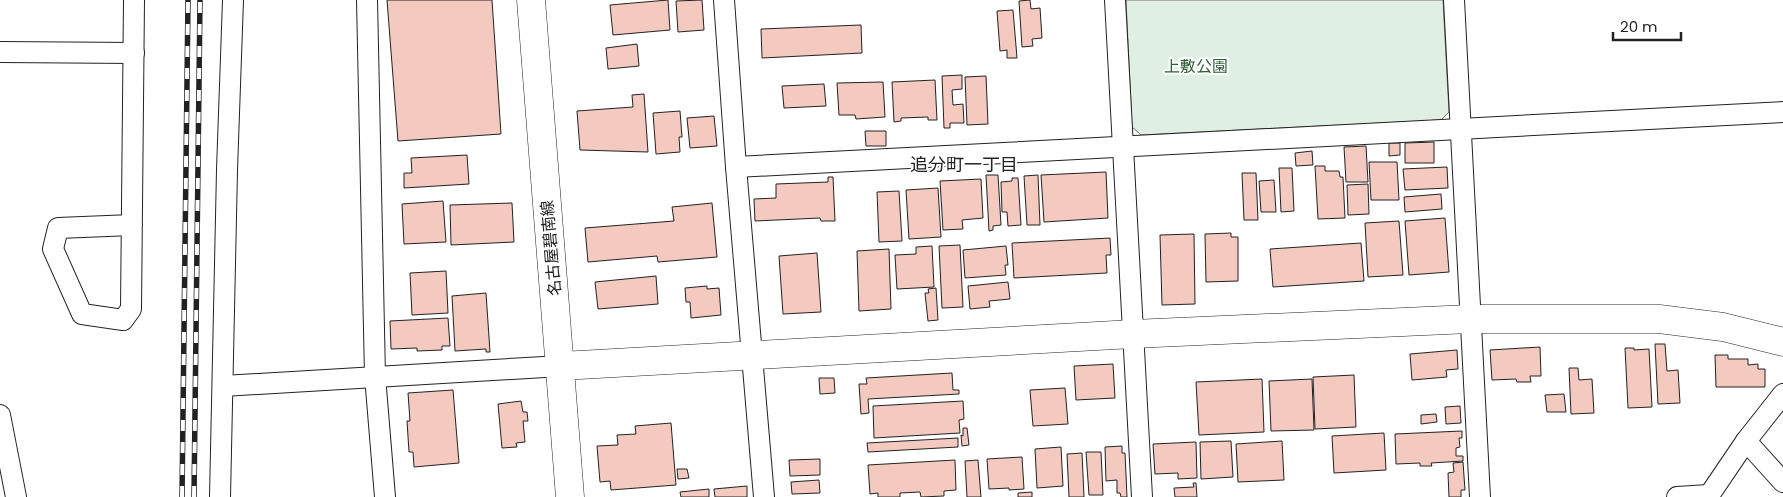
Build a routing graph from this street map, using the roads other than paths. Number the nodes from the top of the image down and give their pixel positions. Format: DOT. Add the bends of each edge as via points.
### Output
graph roads {
  1 [pos="134,0"];
  2 [pos="232,0"];
  3 [pos="367,0"];
  4 [pos="531,0"];
  5 [pos="724,0"];
  6 [pos="1115,0"];
  7 [pos="1454,0"];
  8 [pos="0,52"];
  9 [pos="134,52"];
  10 [pos="1783,112"];
  11 [pos="1461,128"];
  12 [pos="1123,146"];
  13 [pos="736,167"];
  14 [pos="132,225"];
  15 [pos="1470,320"];
  16 [pos="1133,334"];
  17 [pos="1783,342"];
  18 [pos="751,355"];
  19 [pos="561,366"];
  20 [pos="375,376"];
  21 [pos="223,386"];
  22 [pos="1783,394"];
  23 [pos="0,415"];
  24 [pos="1746,441"];
  25 [pos="1783,482"];
  26 [pos="1709,496"];
  27 [pos="16,497"];
  28 [pos="220,497"];
  29 [pos="385,497"];
  30 [pos="570,497"];
  31 [pos="764,497"];
  32 [pos="1142,497"];
  33 [pos="1480,497"];
  34 [pos="1677,497"];
  1 -- 9 [label="street"];
  2 -- 21 [label="street"];
  3 -- 20 [label="street"];
  4 -- 19 [label="street, 名古屋碧南線"];
  5 -- 13 [label="street"];
  6 -- 12 [label="street"];
  7 -- 11 [label="street"];
  8 -- 9 [label="street"];
  9 -- 14 [label="street"];
  10 -- 11 [label="street"];
  11 -- 12 [label="street"];
  11 -- 15 [label="street"];
  12 -- 13 [label="street"];
  12 -- 16 [label="street"];
  13 -- 18 [label="street"];
  14 -- 14 [label="street" via="58,228 52,249 82,314 123,320 131,309"];
  15 -- 16 [label="street"];
  15 -- 17 [label="street" via="1659,319 1723,327"];
  15 -- 33 [label="street"];
  16 -- 18 [label="street"];
  16 -- 32 [label="street"];
  18 -- 19 [label="street"];
  18 -- 31 [label="street"];
  19 -- 20 [label="street"];
  19 -- 30 [label="street, 名古屋碧南線"];
  20 -- 21 [label="street"];
  20 -- 29 [label="street"];
  21 -- 28 [label="street"];
  22 -- 24 [label="street"];
  23 -- 27 [label="street"];
  24 -- 25 [label="street"];
  24 -- 26 [label="street"];
  26 -- 34 [label="street"];
}
